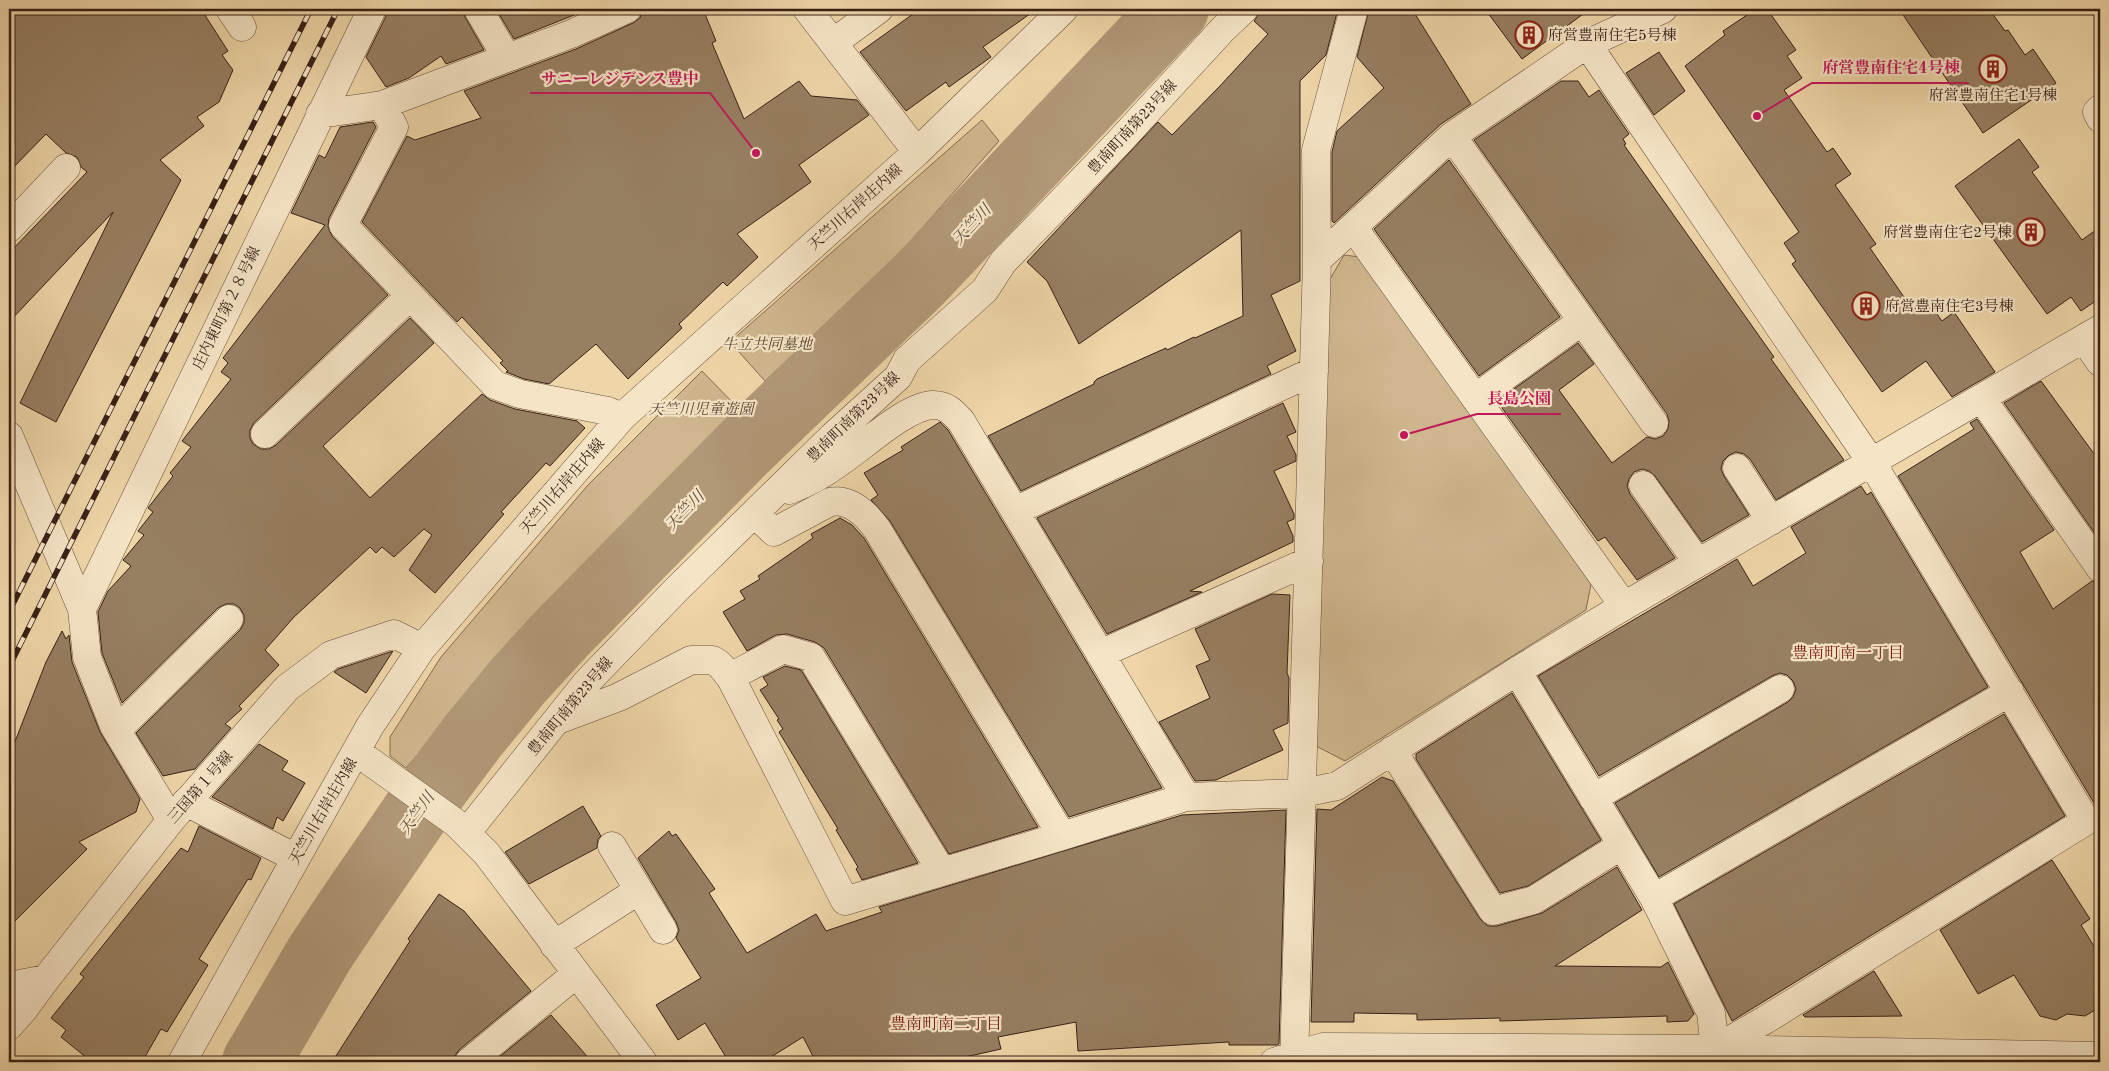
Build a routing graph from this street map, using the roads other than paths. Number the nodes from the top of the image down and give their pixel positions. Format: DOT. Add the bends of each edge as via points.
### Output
graph roads {
  1 [pos="372,9"];
  2 [pos="478,9"];
  3 [pos="627,9"];
  4 [pos="807,9"];
  5 [pos="879,9"];
  6 [pos="1064,9"];
  7 [pos="1244,9"];
  8 [pos="1354,9"];
  9 [pos="1663,9"];
  10 [pos="833,43"];
  11 [pos="1587,44"];
  12 [pos="507,58"];
  13 [pos="382,106"];
  14 [pos="2100,109"];
  15 [pos="320,114"];
  16 [pos="2100,118"];
  17 [pos="1452,136"];
  18 [pos="917,152"];
  19 [pos="66,168"];
  20 [pos="1353,226"];
  21 [pos="9,228"];
  22 [pos="1317,260"];
  23 [pos="410,296"];
  24 [pos="1582,321"];
  25 [pos="2092,334"];
  26 [pos="2100,362"];
  27 [pos="1314,371"];
  28 [pos="1474,398"];
  29 [pos="1982,399"];
  30 [pos="622,417"];
  31 [pos="1654,423"];
  32 [pos="265,434"];
  33 [pos="9,436"];
  34 [pos="1872,463"];
  35 [pos="1737,468"];
  36 [pos="14,472"];
  37 [pos="1643,485"];
  38 [pos="764,505"];
  39 [pos="1015,511"];
  40 [pos="1771,521"];
  41 [pos="1308,561"];
  42 [pos="1698,563"];
  43 [pos="2100,568"];
  44 [pos="1624,606"];
  45 [pos="82,609"];
  46 [pos="229,619"];
  47 [pos="422,648"];
  48 [pos="1100,654"];
  49 [pos="721,662"];
  50 [pos="1516,671"];
  51 [pos="1780,689"];
  52 [pos="2010,692"];
  53 [pos="558,720"];
  54 [pos="117,730"];
  55 [pos="1392,750"];
  56 [pos="357,752"];
  57 [pos="1303,792"];
  58 [pos="1186,797"];
  59 [pos="1593,798"];
  60 [pos="179,811"];
  61 [pos="461,828"];
  62 [pos="1062,836"];
  63 [pos="1622,845"];
  64 [pos="612,846"];
  65 [pos="296,858"];
  66 [pos="942,872"];
  67 [pos="639,890"];
  68 [pos="1654,898"];
  69 [pos="663,930"];
  70 [pos="554,945"];
  71 [pos="576,974"];
  72 [pos="46,979"];
  73 [pos="9,986"];
  74 [pos="9,1026"];
  75 [pos="1715,1049"];
  76 [pos="2100,1056"];
  77 [pos="1824,1057"];
  78 [pos="1947,1058"];
  79 [pos="1288,1060"];
  80 [pos="182,1062"];
  81 [pos="469,1062"];
  82 [pos="643,1062"];
  1 -- 15 [label="street, 庄内東町第２８号線"];
  2 -- 12 [label="street"];
  3 -- 12 [label="street"];
  4 -- 10 [label="street"];
  5 -- 10 [label="street"];
  6 -- 18 [label="street, 天竺川右岸庄内線"];
  7 -- 38 [label="street, 豊南町南第23号線" via="1003,262 984,290 906,360 898,377"];
  8 -- 22 [label="street" via="1316,150"];
  9 -- 11 [label="street"];
  10 -- 18 [label="street"];
  11 -- 17 [label="street"];
  11 -- 34 [label="street"];
  12 -- 13 [label="street"];
  13 -- 15 [label="street"];
  13 -- 23 [label="street" via="394,127 343,225"];
  14 -- 16 [label="street" via="2097,112"];
  15 -- 45 [label="street, 庄内東町第２８号線"];
  17 -- 20 [label="street"];
  17 -- 24 [label="street"];
  18 -- 30 [label="street, 天竺川右岸庄内線"];
  19 -- 21 [label="street"];
  20 -- 22 [label="street"];
  20 -- 28 [label="street"];
  22 -- 27 [label="street"];
  23 -- 30 [label="street" via="494,385"];
  23 -- 32 [label="street"];
  24 -- 28 [label="street"];
  24 -- 31 [label="street"];
  25 -- 26 [label="street"];
  25 -- 29 [label="street"];
  27 -- 39 [label="street"];
  27 -- 41 [label="street"];
  28 -- 44 [label="street"];
  29 -- 34 [label="street"];
  29 -- 43 [label="street"];
  30 -- 47 [label="street, 天竺川右岸庄内線"];
  33 -- 36 [label="street"];
  34 -- 40 [label="street"];
  34 -- 52 [label="street"];
  35 -- 40 [label="street"];
  36 -- 45 [label="street"];
  37 -- 42 [label="street"];
  38 -- 39 [label="street" via="808,483 906,414 931,405 943,406 961,421"];
  38 -- 53 [label="street, 豊南町南第23号線" via="684,594 587,682"];
  38 -- 62 [label="street" via="774,532 839,500 867,516"];
  39 -- 48 [label="street"];
  40 -- 42 [label="street"];
  41 -- 48 [label="street"];
  41 -- 57 [label="street"];
  42 -- 44 [label="street"];
  44 -- 50 [label="street"];
  45 -- 54 [label="street" via="87,657"];
  46 -- 54 [label="street"];
  47 -- 56 [label="street, 天竺川右岸庄内線" via="370,726"];
  47 -- 60 [label="street, 三国第１号線" via="394,634 331,655 288,688"];
  48 -- 58 [label="street"];
  49 -- 53 [label="street" via="691,660 619,697"];
  49 -- 66 [label="street" via="783,649 811,657"];
  49 -- 66 [label="street" via="845,901"];
  50 -- 55 [label="street"];
  50 -- 59 [label="street"];
  51 -- 59 [label="street"];
  52 -- 68 [label="street"];
  52 -- 75 [label="street" via="2086,821"];
  53 -- 61 [label="street, 豊南町南第23号線"];
  54 -- 60 [label="street"];
  55 -- 57 [label="street" via="1337,786"];
  55 -- 63 [label="street" via="1492,911 1534,900"];
  56 -- 61 [label="street"];
  56 -- 65 [label="street, 天竺川右岸庄内線"];
  57 -- 58 [label="street"];
  57 -- 79 [label="street"];
  58 -- 62 [label="street"];
  59 -- 63 [label="street"];
  60 -- 65 [label="street"];
  60 -- 72 [label="street, 三国第１号線"];
  61 -- 70 [label="street" via="487,854"];
  62 -- 66 [label="street"];
  63 -- 68 [label="street"];
  64 -- 67 [label="street"];
  65 -- 80 [label="street, 天竺川右岸庄内線"];
  67 -- 69 [label="street"];
  67 -- 70 [label="street"];
  68 -- 75 [label="street" via="1711,1013"];
  70 -- 71 [label="street"];
  71 -- 81 [label="street"];
  71 -- 82 [label="street"];
  72 -- 73 [label="street"];
  72 -- 74 [label="street, 三国第１号線"];
  75 -- 77 [label="street"];
  75 -- 79 [label="street" via="1323,1047"];
  76 -- 78 [label="street"];
  77 -- 78 [label="street"];
}
